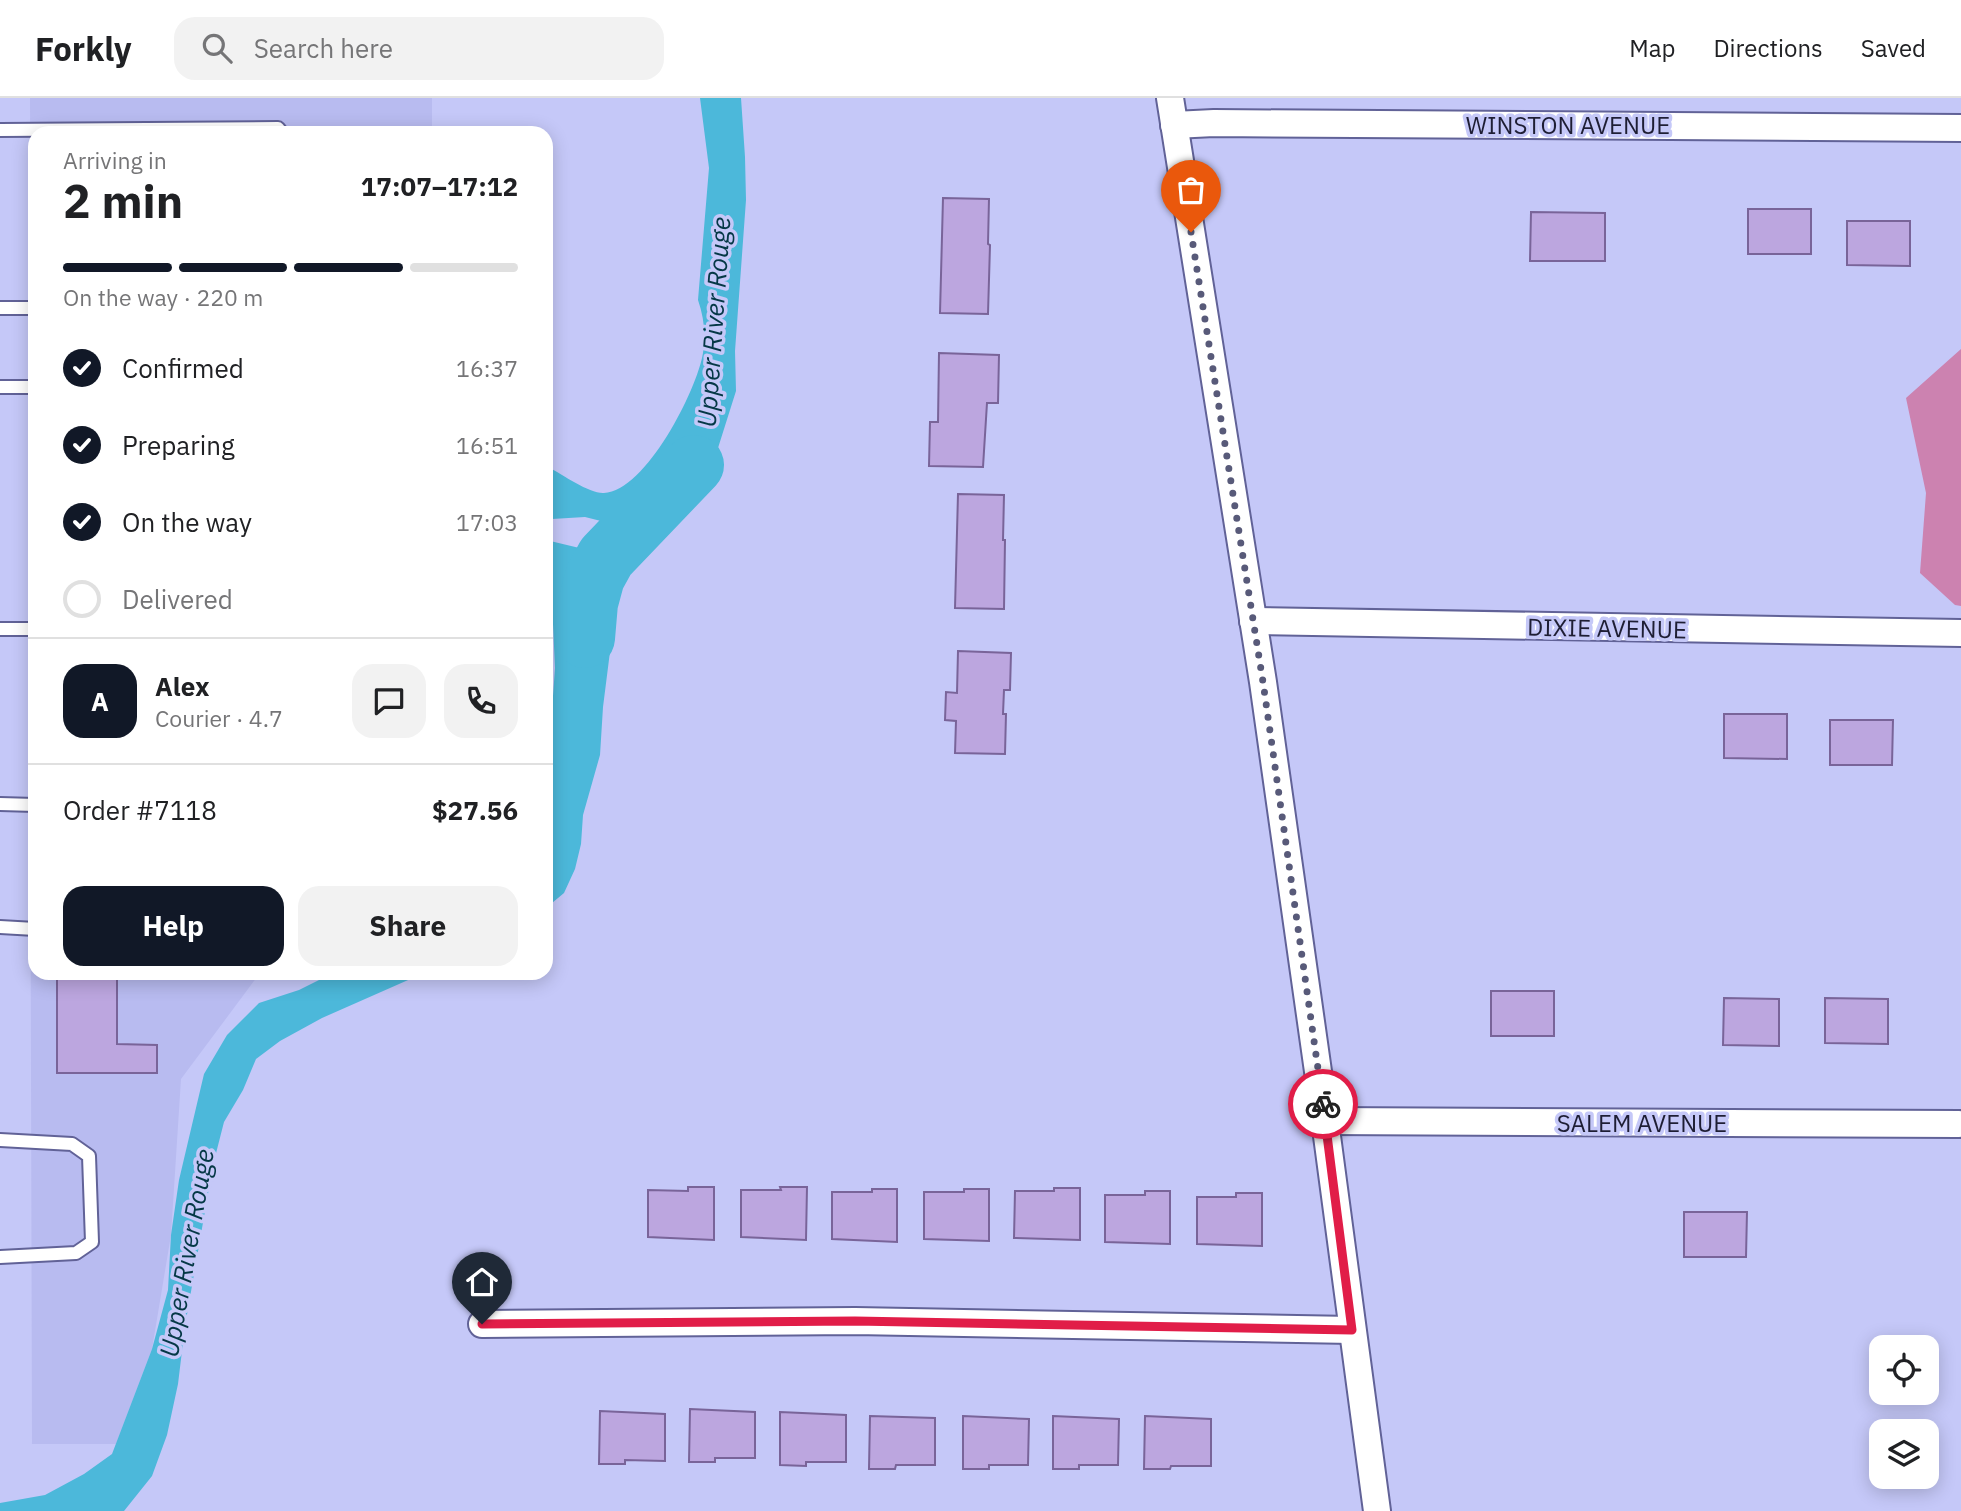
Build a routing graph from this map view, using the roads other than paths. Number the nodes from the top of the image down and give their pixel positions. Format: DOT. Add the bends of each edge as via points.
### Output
graph roads {
  1 [pos="1170,98"];
  2 [pos="1174,125"];
  3 [pos="1961,128"];
  4 [pos="0,130"];
  5 [pos="28,130"];
  6 [pos="0,308"];
  7 [pos="28,308"];
  8 [pos="0,387"];
  9 [pos="28,387"];
  10 [pos="1253,621"];
  11 [pos="0,629"];
  12 [pos="28,629"];
  13 [pos="1961,633"];
  14 [pos="0,804"];
  15 [pos="28,805"];
  16 [pos="0,927"];
  17 [pos="28,929"];
  18 [pos="1325,1121"];
  19 [pos="1959,1124"];
  20 [pos="0,1140"];
  21 [pos="0,1257"];
  22 [pos="482,1324"];
  23 [pos="1352,1330"];
  24 [pos="1377,1511"];
  1 -- 2 [label="street"];
  2 -- 3 [label="street, WINSTON AVENUE"];
  2 -- 10 [label="street"];
  4 -- 5 [label="lane"];
  6 -- 7 [label="lane"];
  8 -- 9 [label="lane"];
  10 -- 13 [label="street, DIXIE AVENUE"];
  10 -- 18 [label="street"];
  11 -- 12 [label="lane"];
  14 -- 15 [label="lane"];
  16 -- 17 [label="lane"];
  18 -- 19 [label="street, SALEM AVENUE"];
  18 -- 23 [label="street"];
  20 -- 21 [label="lane" via="72,1144 89,1156 92,1242 76,1253"];
  22 -- 23 [label="street" via="855,1321"];
  23 -- 24 [label="street"];
}
